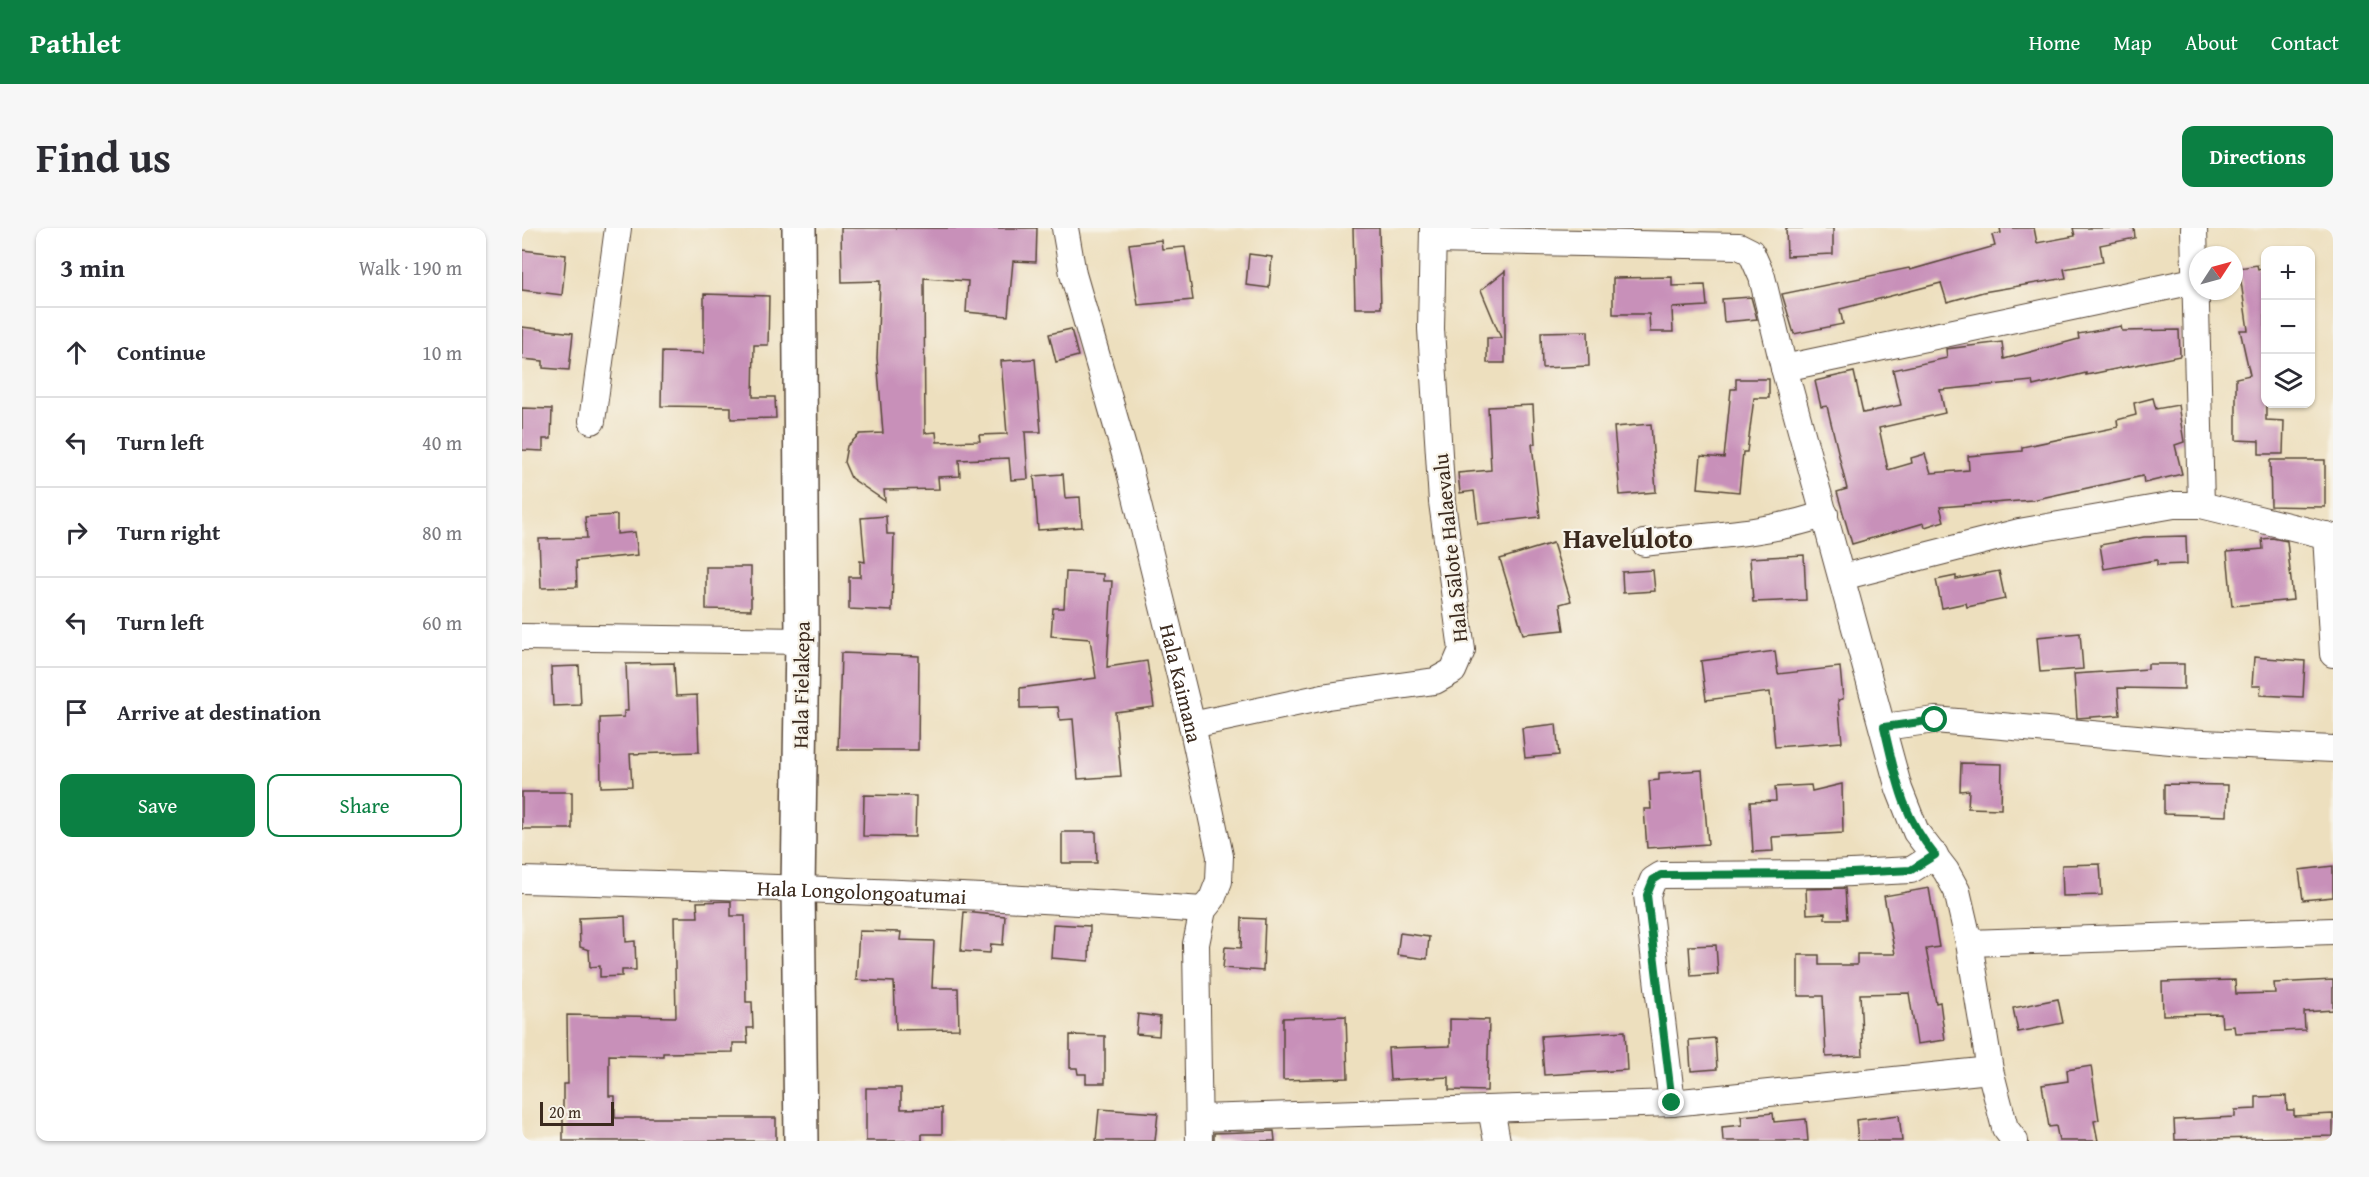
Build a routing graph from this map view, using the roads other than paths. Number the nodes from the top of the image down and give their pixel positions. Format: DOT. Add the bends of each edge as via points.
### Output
graph roads {
  1 [pos="618,228"];
  2 [pos="799,228"];
  3 [pos="1065,228"];
  4 [pos="2194,228"];
  5 [pos="1433,234"];
  6 [pos="2194,246"];
  7 [pos="2189,282"];
  8 [pos="2195,300"];
  9 [pos="1784,368"];
  10 [pos="592,421"];
  11 [pos="2201,504"];
  12 [pos="1825,514"];
  13 [pos="2329,536"];
  14 [pos="1644,543"];
  15 [pos="1842,577"];
  16 [pos="522,637"];
  17 [pos="802,641"];
  18 [pos="2333,654"];
  19 [pos="1192,725"];
  20 [pos="1884,727"];
  21 [pos="2333,750"];
  22 [pos="1935,855"];
  23 [pos="522,880"];
  24 [pos="798,887"];
  25 [pos="1203,910"];
  26 [pos="2333,931"];
  27 [pos="1969,943"];
  28 [pos="1990,1070"];
  29 [pos="1672,1103"];
  30 [pos="1491,1109"];
  31 [pos="1199,1129"];
  32 [pos="801,1141"];
  33 [pos="1497,1141"];
  34 [pos="2015,1141"];
  1 -- 10 [label="street"];
  2 -- 17 [label="street, Hala Fielakepa"];
  3 -- 19 [label="street, Hala Kaimana" via="1073,274 1129,468"];
  4 -- 6 [label="street"];
  5 -- 9 [label="street" via="1739,246 1751,252 1757,262"];
  5 -- 19 [label="street, Hala Sālote Halaevalu" via="1431,329 1442,502 1462,650 1453,671 1435,681 1328,696"];
  7 -- 9 [label="street"];
  8 -- 11 [label="street"];
  9 -- 12 [label="street"];
  11 -- 13 [label="street"];
  11 -- 15 [label="street" via="2174,505 2019,532"];
  12 -- 14 [label="street" via="1748,531"];
  12 -- 15 [label="street"];
  13 -- 18 [label="street"];
  15 -- 20 [label="street"];
  16 -- 17 [label="street"];
  17 -- 24 [label="street, Hala Fielakepa"];
  19 -- 25 [label="street, Hala Kaimana" via="1220,856 1220,881"];
  20 -- 21 [label="street" via="1935,720 2182,742"];
  20 -- 22 [label="street" via="1908,816"];
  22 -- 27 [label="street" via="1957,891"];
  22 -- 29 [label="street" via="1911,870 1661,875 1653,880 1647,895"];
  23 -- 24 [label="street, Hala Longolongoatumai"];
  24 -- 25 [label="street, Hala Longolongoatumai"];
  24 -- 32 [label="street, Hala Fielakepa"];
  25 -- 31 [label="street, Hala Kaimana" via="1196,944"];
  26 -- 27 [label="street"];
  27 -- 28 [label="street"];
  28 -- 29 [label="street"];
  28 -- 34 [label="street" via="2005,1128"];
  29 -- 30 [label="street"];
  30 -- 31 [label="street"];
  30 -- 33 [label="street"];
}
